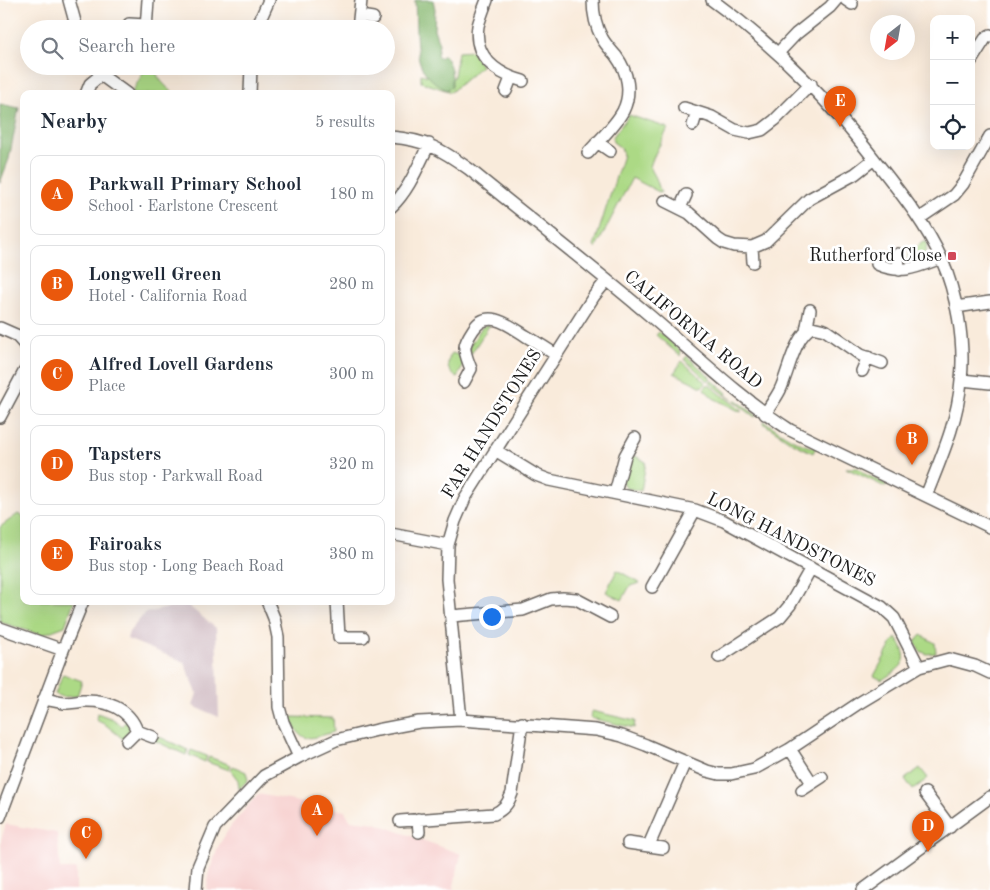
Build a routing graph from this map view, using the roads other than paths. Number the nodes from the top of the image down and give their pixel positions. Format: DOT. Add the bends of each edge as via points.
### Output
graph roads {
  1 [pos="69,0"];
  2 [pos="148,0"];
  3 [pos="269,0"];
  4 [pos="361,0"];
  5 [pos="487,0"];
  6 [pos="593,0"];
  7 [pos="712,0"];
  8 [pos="836,0"];
  9 [pos="360,16"];
  10 [pos="373,18"];
  11 [pos="74,20"];
  12 [pos="147,20"];
  13 [pos="260,20"];
  14 [pos="359,20"];
  15 [pos="990,35"];
  16 [pos="778,53"];
  17 [pos="972,60"];
  18 [pos="95,75"];
  19 [pos="102,75"];
  20 [pos="251,75"];
  21 [pos="511,78"];
  22 [pos="523,81"];
  23 [pos="811,84"];
  24 [pos="88,90"];
  25 [pos="123,90"];
  26 [pos="250,90"];
  27 [pos="506,91"];
  28 [pos="684,108"];
  29 [pos="697,112"];
  30 [pos="693,125"];
  31 [pos="990,136"];
  32 [pos="395,137"];
  33 [pos="598,142"];
  34 [pos="429,144"];
  35 [pos="610,152"];
  36 [pos="588,153"];
  37 [pos="874,159"];
  38 [pos="686,195"];
  39 [pos="665,202"];
  40 [pos="395,203"];
  41 [pos="680,208"];
  42 [pos="920,218"];
  43 [pos="752,247"];
  44 [pos="898,254"];
  45 [pos="940,258"];
  46 [pos="754,262"];
  47 [pos="878,264"];
  48 [pos="899,270"];
  49 [pos="607,280"];
  50 [pos="990,302"];
  51 [pos="956,307"];
  52 [pos="810,310"];
  53 [pos="0,328"];
  54 [pos="806,331"];
  55 [pos="20,340"];
  56 [pos="556,355"];
  57 [pos="868,358"];
  58 [pos="882,363"];
  59 [pos="862,371"];
  60 [pos="20,380"];
  61 [pos="962,380"];
  62 [pos="464,382"];
  63 [pos="990,383"];
  64 [pos="765,414"];
  65 [pos="0,417"];
  66 [pos="635,438"];
  67 [pos="495,450"];
  68 [pos="615,493"];
  69 [pos="926,496"];
  70 [pos="695,510"];
  71 [pos="990,527"];
  72 [pos="395,535"];
  73 [pos="448,545"];
  74 [pos="811,568"];
  75 [pos="652,587"];
  76 [pos="81,605"];
  77 [pos="269,605"];
  78 [pos="337,605"];
  79 [pos="451,616"];
  80 [pos="610,617"];
  81 [pos="0,628"];
  82 [pos="363,637"];
  83 [pos="63,650"];
  84 [pos="719,657"];
  85 [pos="919,666"];
  86 [pos="990,673"];
  87 [pos="44,699"];
  88 [pos="461,720"];
  89 [pos="522,724"];
  90 [pos="137,731"];
  91 [pos="153,737"];
  92 [pos="127,741"];
  93 [pos="790,749"];
  94 [pos="298,757"];
  95 [pos="685,762"];
  96 [pos="812,783"];
  97 [pos="925,793"];
  98 [pos="990,797"];
  99 [pos="0,817"];
  100 [pos="418,819"];
  101 [pos="400,821"];
  102 [pos="950,827"];
  103 [pos="419,832"];
  104 [pos="628,843"];
  105 [pos="649,845"];
  106 [pos="663,848"];
  107 [pos="196,890"];
  108 [pos="863,890"];
  1 -- 11 [label="street"];
  2 -- 12 [label="street"];
  3 -- 13 [label="street"];
  4 -- 9 [label="street"];
  5 -- 21 [label="street" via="478,26 480,50 498,71"];
  6 -- 33 [label="street" via="593,12 602,38 618,59 627,77 628,89 623,112"];
  7 -- 16 [label="street"];
  8 -- 16 [label="street"];
  9 -- 10 [label="street"];
  9 -- 14 [label="street"];
  15 -- 17 [label="street"];
  16 -- 23 [label="street"];
  18 -- 24 [label="street"];
  19 -- 25 [label="street"];
  20 -- 26 [label="street"];
  21 -- 22 [label="street"];
  21 -- 27 [label="street"];
  23 -- 29 [label="street" via="762,130 749,133 735,130"];
  23 -- 37 [label="street"];
  28 -- 29 [label="street"];
  29 -- 30 [label="street"];
  31 -- 42 [label="street" via="954,195"];
  32 -- 34 [label="street, CALIFORNIA ROAD"];
  33 -- 35 [label="street"];
  33 -- 36 [label="street"];
  34 -- 40 [label="street" via="412,180"];
  34 -- 49 [label="street, CALIFORNIA ROAD" via="469,169"];
  37 -- 42 [label="street"];
  37 -- 43 [label="street" via="855,174 809,199 766,241"];
  38 -- 41 [label="street"];
  39 -- 41 [label="street"];
  41 -- 43 [label="street" via="718,239 734,246"];
  42 -- 45 [label="street"];
  43 -- 46 [label="street"];
  44 -- 48 [label="street"];
  45 -- 48 [label="street" via="915,268"];
  45 -- 51 [label="street"];
  47 -- 48 [label="street"];
  49 -- 56 [label="street, FAR HANDSTONES"];
  49 -- 64 [label="street, CALIFORNIA ROAD"];
  50 -- 51 [label="street"];
  51 -- 61 [label="street"];
  52 -- 54 [label="street"];
  53 -- 55 [label="street"];
  54 -- 57 [label="street" via="812,327 825,330"];
  54 -- 64 [label="street" via="799,339 779,391"];
  56 -- 62 [label="street" via="506,323 490,319 482,321 465,342 471,369"];
  56 -- 67 [label="street, FAR HANDSTONES"];
  57 -- 58 [label="street"];
  57 -- 59 [label="street"];
  60 -- 65 [label="street"];
  61 -- 63 [label="street"];
  61 -- 69 [label="street" via="948,442"];
  64 -- 69 [label="street, CALIFORNIA ROAD" via="790,430"];
  66 -- 68 [label="street"];
  67 -- 68 [label="street, LONG HANDSTONES" via="536,476"];
  67 -- 73 [label="street, FAR HANDSTONES" via="460,509"];
  68 -- 70 [label="street, LONG HANDSTONES"];
  69 -- 71 [label="street, CALIFORNIA ROAD"];
  70 -- 74 [label="street, LONG HANDSTONES"];
  70 -- 75 [label="street"];
  72 -- 73 [label="street"];
  73 -- 79 [label="street, FAR HANDSTONES"];
  74 -- 84 [label="street" via="780,617"];
  74 -- 85 [label="street, LONG HANDSTONES" via="882,607 894,618"];
  76 -- 83 [label="street"];
  77 -- 94 [label="street" via="278,637 279,708"];
  78 -- 82 [label="street" via="339,637"];
  79 -- 80 [label="street" via="523,610 563,598 576,599"];
  79 -- 88 [label="street, FAR HANDSTONES"];
  81 -- 83 [label="street"];
  83 -- 87 [label="street"];
  85 -- 86 [label="street" via="949,659"];
  85 -- 93 [label="street"];
  87 -- 90 [label="street" via="64,703 96,701 111,704 124,711"];
  87 -- 99 [label="street"];
  88 -- 89 [label="street"];
  88 -- 94 [label="street" via="419,722 376,730 336,740"];
  89 -- 95 [label="street" via="596,730 622,736"];
  89 -- 100 [label="street" via="512,794 501,811"];
  90 -- 91 [label="street"];
  90 -- 92 [label="street"];
  93 -- 95 [label="street" via="754,770 731,774 719,774"];
  93 -- 96 [label="street"];
  94 -- 107 [label="street" via="264,776 215,827 198,867"];
  95 -- 105 [label="street"];
  97 -- 102 [label="street"];
  98 -- 102 [label="street"];
  100 -- 101 [label="street"];
  100 -- 103 [label="street"];
  102 -- 108 [label="street"];
  104 -- 105 [label="street"];
  105 -- 106 [label="street"];
}
